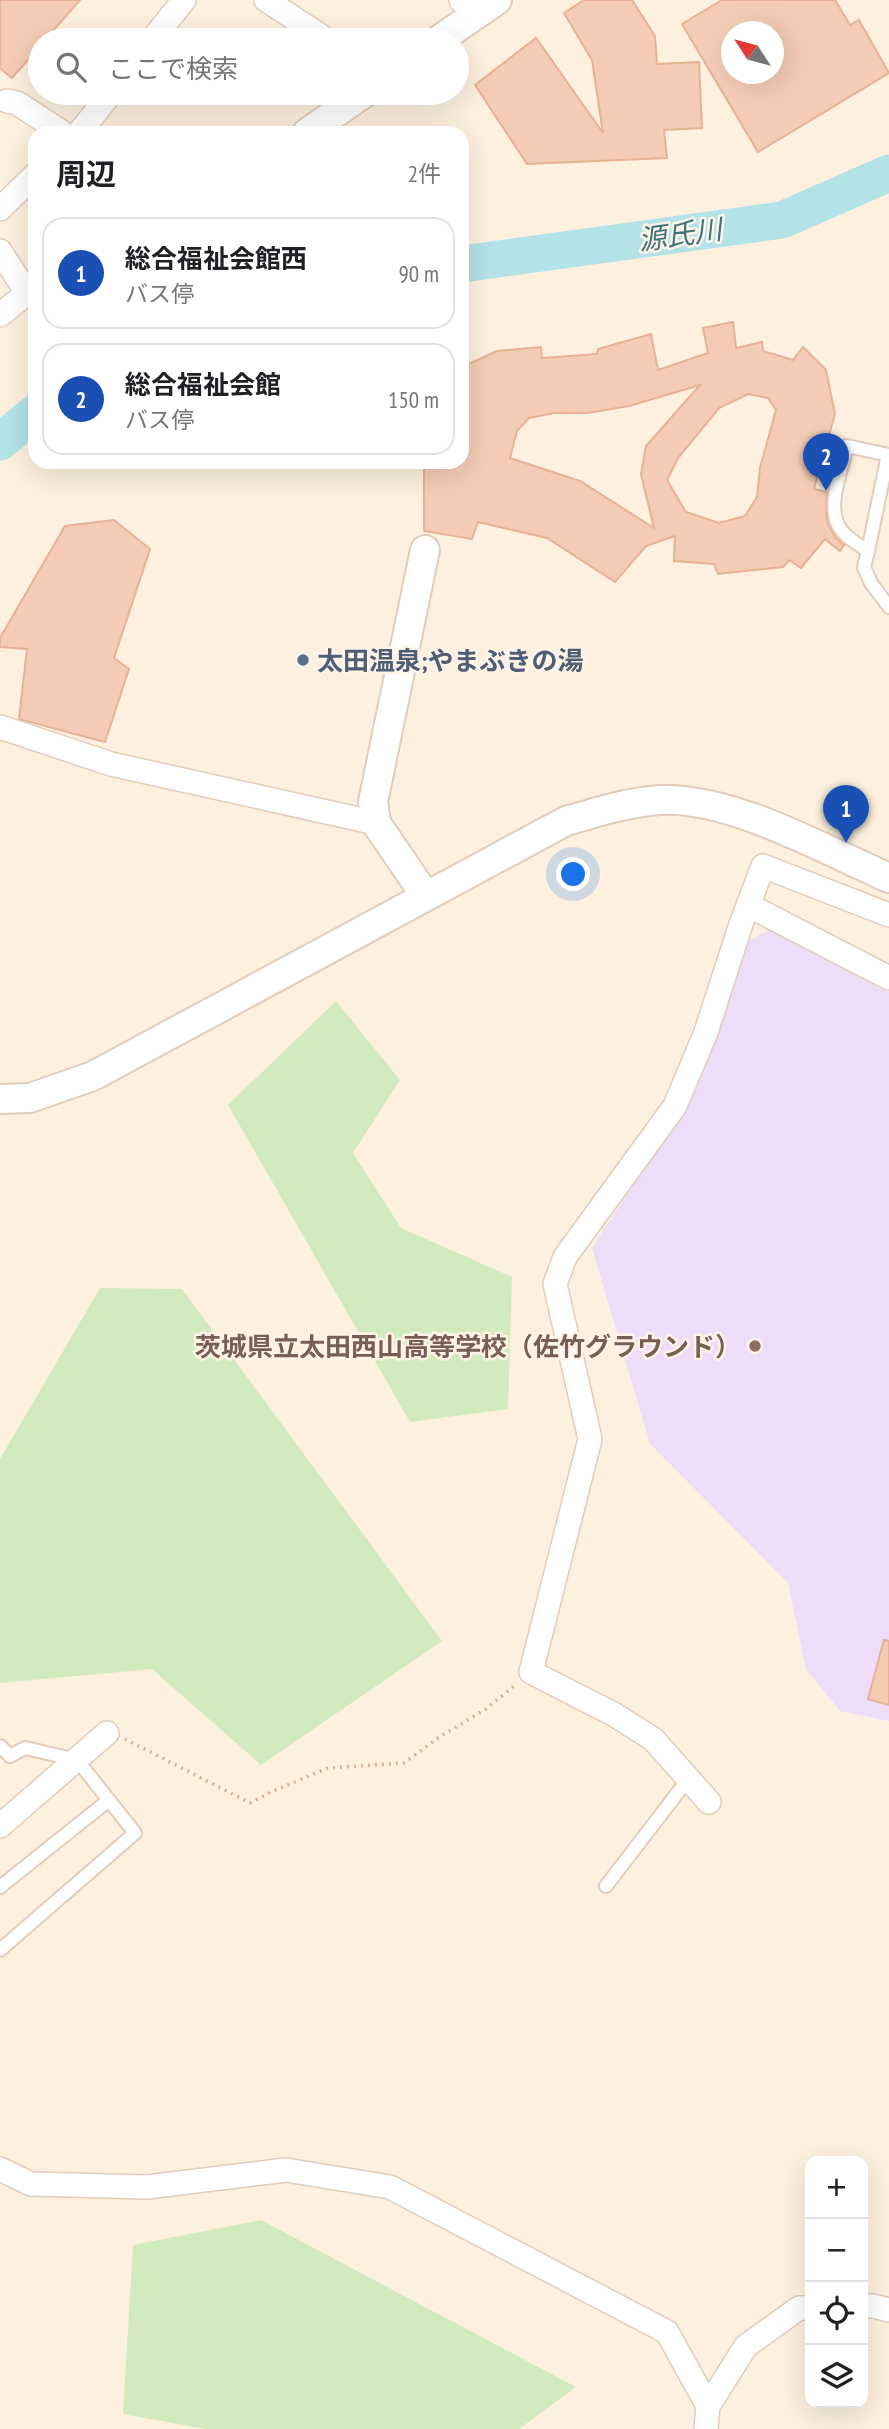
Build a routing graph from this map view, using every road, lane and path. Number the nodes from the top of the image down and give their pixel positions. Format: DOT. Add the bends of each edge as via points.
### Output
graph roads {
  1 [pos="184,0"];
  2 [pos="266,0"];
  3 [pos="479,4"];
  4 [pos="162,28"];
  5 [pos="309,28"];
  6 [pos="452,28"];
  7 [pos="2,103"];
  8 [pos="101,105"];
  9 [pos="347,105"];
  10 [pos="65,126"];
  11 [pos="83,126"];
  12 [pos="317,126"];
  13 [pos="28,183"];
  14 [pos="0,209"];
  15 [pos="0,251"];
  16 [pos="0,315"];
  17 [pos="425,550"];
  18 [pos="868,551"];
  19 [pos="889,607"];
  20 [pos="0,727"];
  21 [pos="376,823"];
  22 [pos="889,878"];
  23 [pos="425,895"];
  24 [pos="748,905"];
  25 [pos="889,915"];
  26 [pos="889,978"];
  27 [pos="0,1100"];
  28 [pos="531,1672"];
  29 [pos="107,1733"];
  30 [pos="0,1746"];
  31 [pos="5,1760"];
  32 [pos="77,1760"];
  33 [pos="689,1778"];
  34 [pos="109,1800"];
  35 [pos="709,1802"];
  36 [pos="0,1826"];
  37 [pos="606,1886"];
  38 [pos="0,1887"];
  39 [pos="0,1950"];
  40 [pos="0,2169"];
  41 [pos="868,2306"];
  42 [pos="805,2308"];
  43 [pos="889,2310"];
  44 [pos="707,2418"];
  1 -- 4 [label="street"];
  2 -- 5 [label="street"];
  3 -- 6 [label="street"];
  7 -- 10 [label="street" via="17,103"];
  8 -- 11 [label="street"];
  9 -- 12 [label="street"];
  13 -- 14 [label="street"];
  15 -- 16 [label="street" via="27,293"];
  17 -- 21 [label="street" via="373,802"];
  18 -- 18 [label="lane" via="842,532 836,520 834,505 847,446 888,455"];
  18 -- 19 [label="lane" via="864,567 870,583"];
  20 -- 21 [label="street" via="111,764"];
  21 -- 23 [label="street"];
  22 -- 23 [label="street" via="751,817 663,800 620,805 566,821"];
  23 -- 27 [label="street" via="93,1076 30,1098"];
  24 -- 25 [label="street" via="763,866"];
  24 -- 26 [label="street"];
  24 -- 28 [label="street" via="706,1032 675,1106 565,1256 555,1284 590,1439"];
  28 -- 29 [label="path" via="486,1709 404,1763 328,1768 250,1803 130,1740"];
  28 -- 33 [label="street" via="653,1739"];
  29 -- 32 [label="street"];
  30 -- 31 [label="lane"];
  31 -- 32 [label="lane" via="25,1748"];
  32 -- 34 [label="lane"];
  32 -- 36 [label="street"];
  33 -- 35 [label="street"];
  33 -- 37 [label="lane"];
  34 -- 38 [label="lane"];
  34 -- 39 [label="lane" via="135,1833"];
  40 -- 44 [label="street" via="31,2184 147,2188 286,2170 390,2187 667,2332"];
  41 -- 43 [label="street"];
  42 -- 44 [label="street" via="746,2346"];
}
